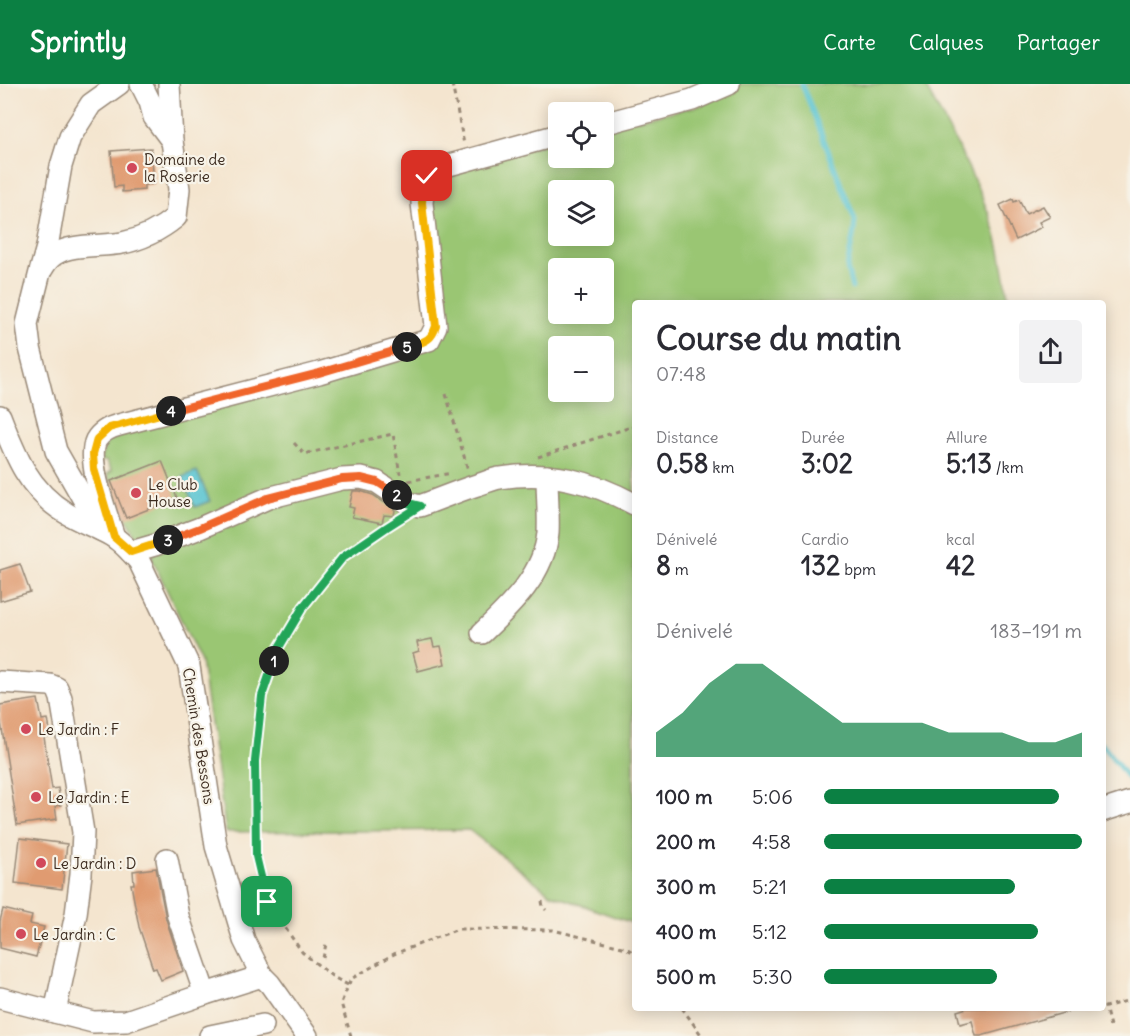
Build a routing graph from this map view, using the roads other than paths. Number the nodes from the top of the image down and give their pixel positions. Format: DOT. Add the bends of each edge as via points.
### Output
graph roads {
  1 [pos="119,84"];
  2 [pos="141,84"];
  3 [pos="169,84"];
  4 [pos="729,84"];
  5 [pos="614,120"];
  6 [pos="548,138"];
  7 [pos="172,141"];
  8 [pos="39,272"];
  9 [pos="0,416"];
  10 [pos="547,476"];
  11 [pos="632,503"];
  12 [pos="108,534"];
  13 [pos="131,552"];
  14 [pos="482,633"];
  15 [pos="0,682"];
  16 [pos="1130,802"];
  17 [pos="1106,810"];
  18 [pos="167,860"];
  19 [pos="262,976"];
  20 [pos="205,994"];
  21 [pos="0,998"];
  22 [pos="55,1012"];
  23 [pos="263,1025"];
  24 [pos="129,1029"];
  25 [pos="210,1036"];
  26 [pos="307,1036"];
  1 -- 8 [label="street" via="91,104 70,137"];
  2 -- 7 [label="street" via="154,117"];
  3 -- 7 [label="street"];
  4 -- 5 [label="street" via="692,100"];
  6 -- 12 [label="street" via="435,169 427,176 422,203 436,326 429,340 109,428 97,439 93,454"];
  7 -- 8 [label="street" via="179,189 176,217 142,238 68,248 53,255"];
  8 -- 12 [label="street" via="27,324 56,451"];
  9 -- 12 [label="street, Chemin des Bessons" via="13,451 45,499"];
  10 -- 11 [label="street" via="592,486"];
  10 -- 13 [label="street" via="498,478 420,506 408,503 377,482 342,479 268,498"];
  10 -- 14 [label="street" via="548,534 542,560 526,586"];
  12 -- 13 [label="street, Chemin des Bessons"];
  13 -- 19 [label="street, Chemin des Bessons" via="139,561 189,666 216,846 244,940"];
  15 -- 22 [label="street" via="57,688 65,721 83,832 76,914"];
  16 -- 17 [label="street"];
  18 -- 20 [label="street" via="178,916"];
  19 -- 20 [label="street"];
  19 -- 26 [label="street, Chemin des Bessons"];
  20 -- 24 [label="street"];
  21 -- 22 [label="street"];
  22 -- 24 [label="street"];
  23 -- 25 [label="street"];
}
